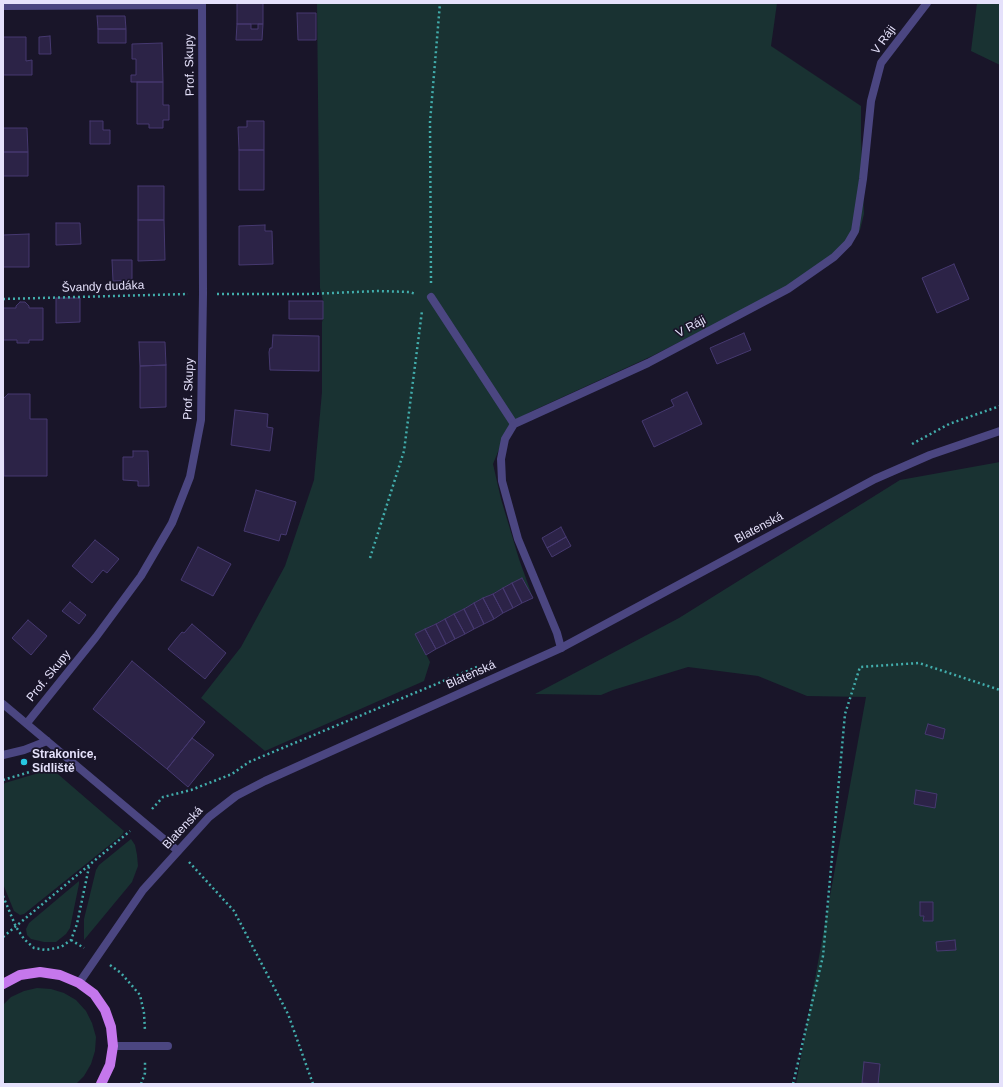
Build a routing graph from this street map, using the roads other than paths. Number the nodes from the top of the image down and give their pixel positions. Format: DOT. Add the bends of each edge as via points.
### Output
graph roads {
  1 [pos="927,3"];
  2 [pos="202,4"];
  3 [pos="3,6"];
  4 [pos="431,297"];
  5 [pos="514,424"];
  6 [pos="1000,430"];
  7 [pos="561,648"];
  8 [pos="3,704"];
  9 [pos="27,723"];
  10 [pos="46,741"];
  11 [pos="3,755"];
  12 [pos="178,850"];
  13 [pos="79,983"];
  14 [pos="3,984"];
  15 [pos="113,1046"];
  16 [pos="168,1046"];
  17 [pos="101,1084"];
  1 -- 5 [label="street, V Ráji" via="881,63 871,101 855,231 848,243 834,257 788,289 648,363"];
  2 -- 3 [label="street"];
  2 -- 9 [label="street, Prof. Skupy" via="201,420 190,477 172,523 141,576"];
  4 -- 5 [label="street"];
  5 -- 7 [label="street" via="505,439 501,459 502,481 518,539"];
  6 -- 7 [label="street, Blatenská" via="930,455 875,479"];
  7 -- 12 [label="street, Blatenská" via="265,780 236,796 209,816"];
  8 -- 9 [label="street"];
  9 -- 10 [label="street"];
  10 -- 11 [label="street"];
  10 -- 12 [label="street"];
  12 -- 13 [label="street, Blatenská" via="143,890"];
  13 -- 14 [label="main road" via="60,975 40,972 20,976"];
  13 -- 15 [label="main road" via="94,994 105,1010 112,1028"];
  15 -- 16 [label="street"];
  15 -- 17 [label="main road" via="110,1065"];
}
